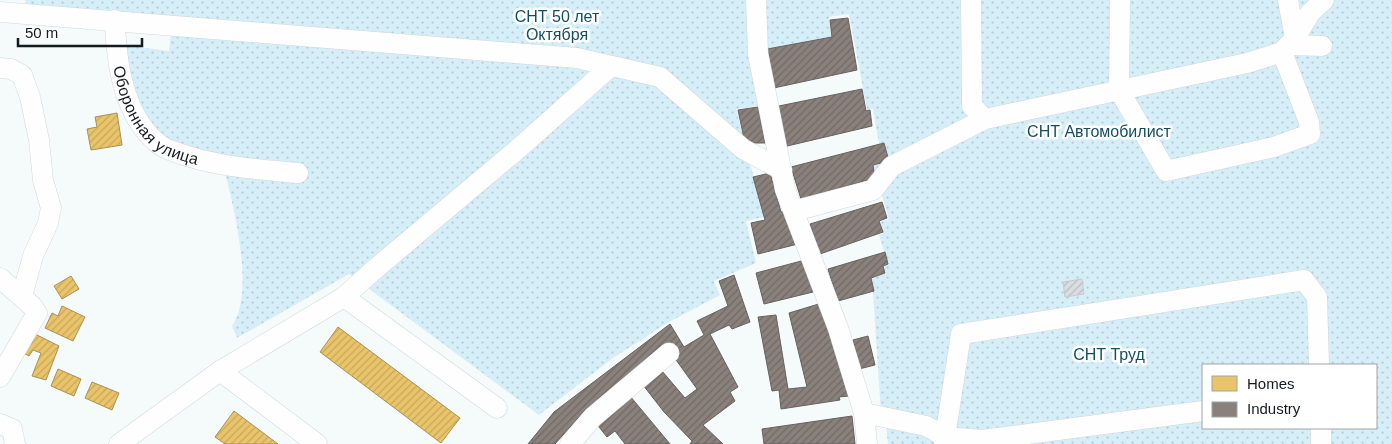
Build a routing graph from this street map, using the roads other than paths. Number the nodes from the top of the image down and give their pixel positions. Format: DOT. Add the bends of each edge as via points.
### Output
graph roads {
  1 [pos="756,0"];
  2 [pos="971,0"];
  3 [pos="1120,0"];
  4 [pos="1288,0"];
  5 [pos="1324,0"];
  6 [pos="35,7"];
  7 [pos="0,12"];
  8 [pos="115,20"];
  9 [pos="1289,45"];
  10 [pos="1322,46"];
  11 [pos="611,66"];
  12 [pos="0,68"];
  13 [pos="1120,90"];
  14 [pos="985,120"];
  15 [pos="782,170"];
  16 [pos="298,173"];
  17 [pos="794,211"];
  18 [pos="0,278"];
  19 [pos="22,296"];
  20 [pos="344,297"];
  21 [pos="669,353"];
  22 [pos="1319,364"];
  23 [pos="220,372"];
  24 [pos="0,377"];
  25 [pos="497,408"];
  26 [pos="1202,411"];
  27 [pos="864,413"];
  28 [pos="0,424"];
  29 [pos="1321,429"];
  30 [pos="945,440"];
  31 [pos="123,443"];
  32 [pos="15,444"];
  33 [pos="317,444"];
  34 [pos="570,444"];
  35 [pos="866,444"];
  36 [pos="1321,444"];
  1 -- 15 [label="street" via="758,54"];
  2 -- 14 [label="street" via="972,106"];
  3 -- 13 [label="street"];
  4 -- 9 [label="street"];
  5 -- 9 [label="street" via="1310,13"];
  6 -- 7 [label="street"];
  6 -- 8 [label="street"];
  8 -- 11 [label="street" via="577,58"];
  8 -- 16 [label="street, Оборонная улица" via="116,51 127,95 144,130 162,147 202,162"];
  9 -- 10 [label="street"];
  9 -- 13 [label="street" via="1247,63"];
  9 -- 13 [label="street" via="1310,134 1274,147 1166,171"];
  11 -- 15 [label="street" via="660,77 743,149"];
  11 -- 20 [label="street"];
  12 -- 19 [label="street" via="22,75 30,97 43,180 51,208"];
  13 -- 14 [label="street"];
  14 -- 17 [label="street" via="892,166 873,190"];
  15 -- 17 [label="street"];
  17 -- 27 [label="street" via="838,328"];
  18 -- 19 [label="street"];
  19 -- 24 [label="street" via="37,313"];
  20 -- 23 [label="street"];
  20 -- 25 [label="street"];
  21 -- 34 [label="street" via="593,416"];
  22 -- 30 [label="street" via="1317,297 1304,280 961,334"];
  23 -- 31 [label="street"];
  23 -- 33 [label="street"];
  26 -- 30 [label="street" via="982,440"];
  27 -- 30 [label="street" via="926,426"];
  27 -- 35 [label="street"];
  28 -- 32 [label="street" via="12,429"];
  29 -- 36 [label="street"];
}
